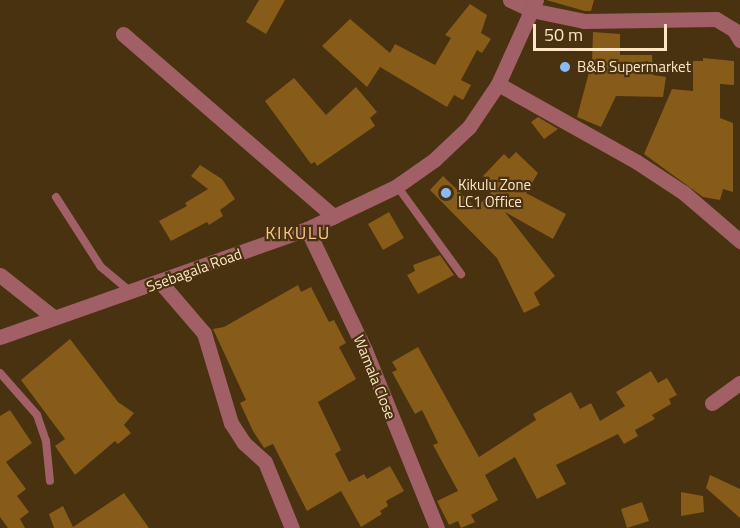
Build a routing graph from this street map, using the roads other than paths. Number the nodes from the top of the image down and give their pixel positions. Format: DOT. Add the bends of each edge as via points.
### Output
graph roads {
  1 [pos="510,0"];
  2 [pos="534,5"];
  3 [pos="123,34"];
  4 [pos="740,40"];
  5 [pos="498,84"];
  6 [pos="397,186"];
  7 [pos="56,198"];
  8 [pos="334,217"];
  9 [pos="307,229"];
  10 [pos="740,241"];
  11 [pos="461,274"];
  12 [pos="0,275"];
  13 [pos="161,283"];
  14 [pos="131,292"];
  15 [pos="53,318"];
  16 [pos="0,337"];
  17 [pos="0,373"];
  18 [pos="740,383"];
  19 [pos="712,403"];
  20 [pos="50,481"];
  21 [pos="292,528"];
  22 [pos="437,528"];
  1 -- 2 [label="street"];
  2 -- 4 [label="street" via="584,21 716,19 734,30"];
  2 -- 5 [label="street, Ssebagala Road"];
  3 -- 8 [label="street"];
  5 -- 6 [label="street, Ssebagala Road" via="469,127 434,160"];
  5 -- 10 [label="street" via="637,162 684,194"];
  6 -- 8 [label="street, Ssebagala Road"];
  6 -- 11 [label="lane"];
  7 -- 14 [label="lane" via="101,267"];
  8 -- 9 [label="street, Ssebagala Road"];
  9 -- 13 [label="street, Ssebagala Road"];
  9 -- 22 [label="street, Wamala Close" via="365,350"];
  12 -- 15 [label="street"];
  13 -- 14 [label="street, Ssebagala Road"];
  13 -- 21 [label="street" via="204,333 231,423 244,443 265,462"];
  14 -- 15 [label="street, Ssebagala Road"];
  15 -- 16 [label="street, Ssebagala Road"];
  17 -- 20 [label="lane" via="37,415 46,441"];
  18 -- 19 [label="street"];
}
